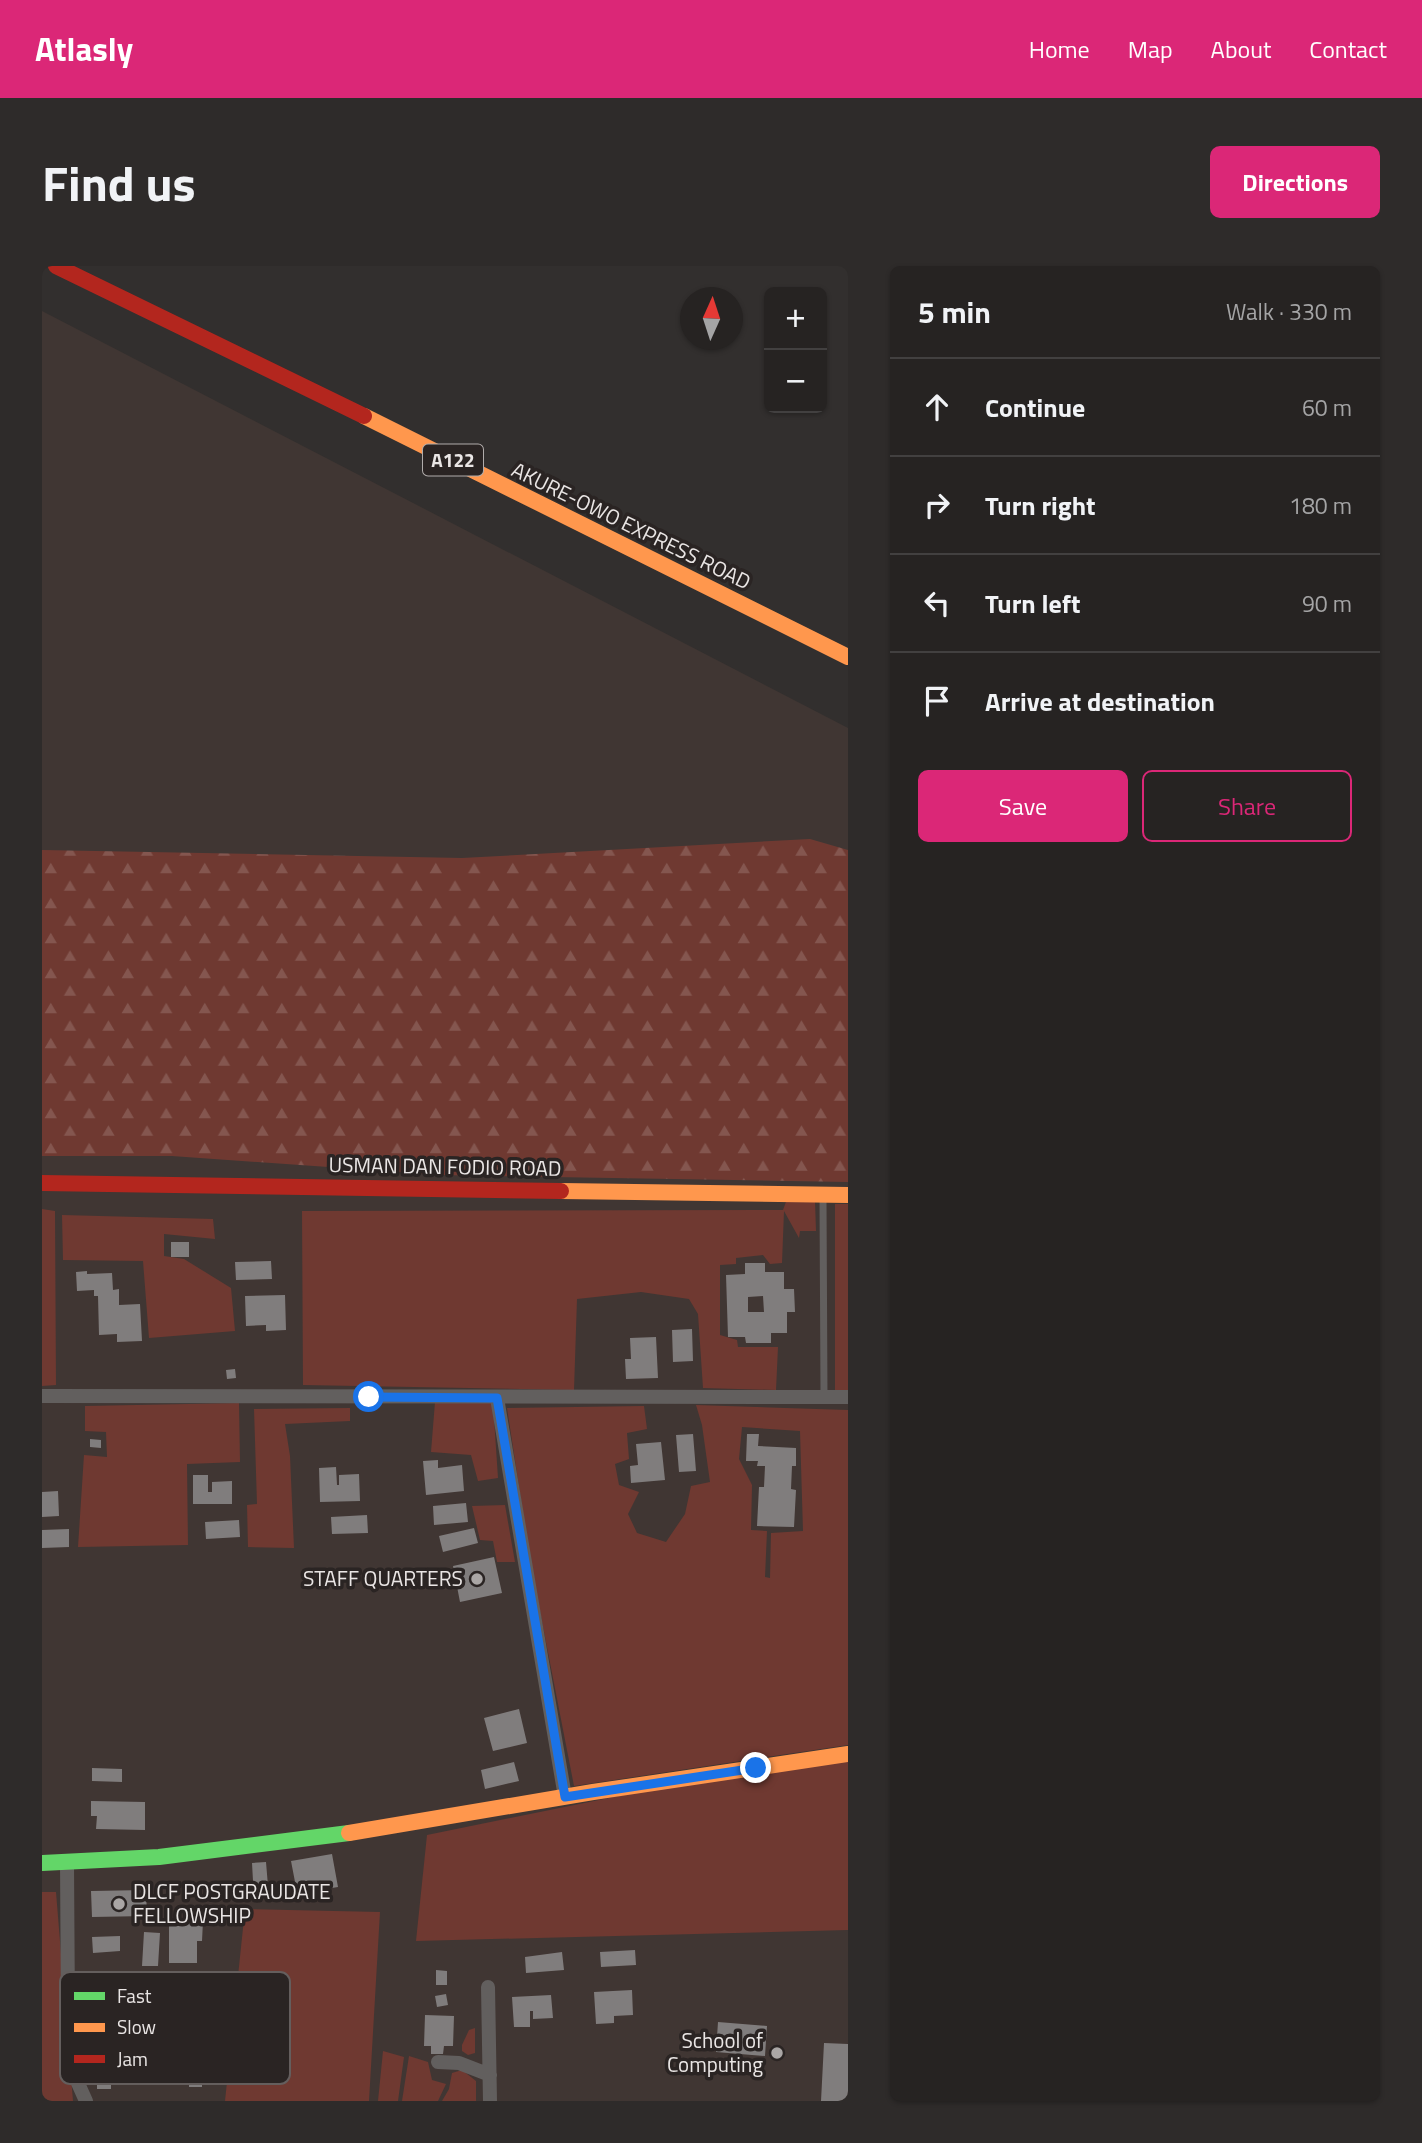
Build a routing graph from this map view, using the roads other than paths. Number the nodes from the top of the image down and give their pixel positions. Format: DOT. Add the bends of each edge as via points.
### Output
graph roads {
  1 [pos="56,266"];
  2 [pos="848,657"];
  3 [pos="42,1183"];
  4 [pos="823,1195"];
  5 [pos="848,1195"];
  6 [pos="42,1396"];
  7 [pos="824,1396"];
  8 [pos="848,1397"];
  9 [pos="497,1398"];
  10 [pos="848,1754"];
  11 [pos="565,1797"];
  12 [pos="42,1863"];
  13 [pos="67,1863"];
  14 [pos="68,1972"];
  15 [pos="488,1987"];
  16 [pos="438,2062"];
  17 [pos="489,2075"];
  18 [pos="78,2084"];
  19 [pos="86,2101"];
  20 [pos="490,2101"];
  1 -- 2 [label="main road, AKURE-OWO EXPRESS ROAD / A122"];
  3 -- 4 [label="main road, USMAN DAN FODIO ROAD"];
  4 -- 5 [label="main road, USMAN DAN FODIO ROAD"];
  4 -- 7 [label="lane"];
  6 -- 9 [label="street"];
  7 -- 8 [label="street"];
  7 -- 9 [label="street"];
  9 -- 11 [label="street"];
  10 -- 11 [label="main road"];
  11 -- 13 [label="main road" via="233,1850"];
  12 -- 13 [label="main road"];
  13 -- 14 [label="street"];
  15 -- 17 [label="street"];
  16 -- 17 [label="street" via="459,2063"];
  17 -- 20 [label="street"];
  18 -- 19 [label="street"];
}
